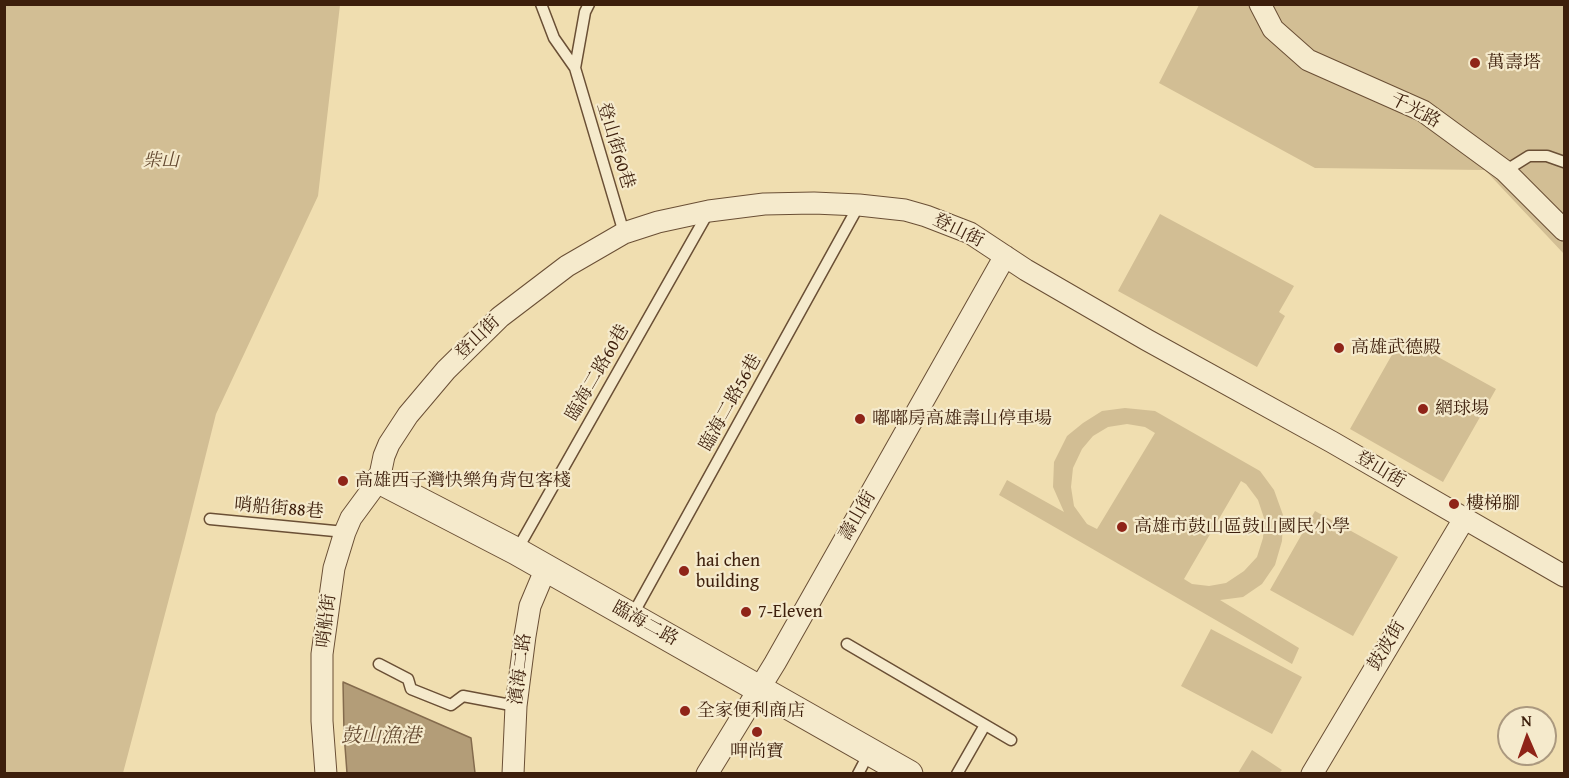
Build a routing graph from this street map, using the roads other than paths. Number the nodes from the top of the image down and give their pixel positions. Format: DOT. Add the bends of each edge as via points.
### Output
graph roads {
  1 [pos="541,4"];
  2 [pos="589,4"];
  3 [pos="1260,4"];
  4 [pos="575,68"];
  5 [pos="1564,162"];
  6 [pos="1505,171"];
  7 [pos="859,205"];
  8 [pos="709,211"];
  9 [pos="1564,230"];
  10 [pos="624,233"];
  11 [pos="1005,256"];
  12 [pos="379,480"];
  13 [pos="210,519"];
  14 [pos="1464,519"];
  15 [pos="345,532"];
  16 [pos="516,551"];
  17 [pos="546,568"];
  18 [pos="1564,576"];
  19 [pos="632,616"];
  20 [pos="847,644"];
  21 [pos="379,663"];
  22 [pos="760,689"];
  23 [pos="516,706"];
  24 [pos="985,725"];
  25 [pos="1011,740"];
  26 [pos="864,763"];
  27 [pos="326,774"];
  28 [pos="513,774"];
  29 [pos="707,774"];
  30 [pos="909,774"];
  31 [pos="957,774"];
  32 [pos="1312,774"];
  1 -- 4 [label="lane, 登山街60巷" via="554,38"];
  2 -- 4 [label="lane, 登山街60巷"];
  3 -- 6 [label="street, 千光路" via="1273,29 1308,60 1423,111"];
  4 -- 10 [label="lane, 登山街60巷"];
  5 -- 6 [label="lane" via="1547,156 1529,156"];
  6 -- 9 [label="street, 千光路"];
  7 -- 8 [label="street, 登山街" via="764,204"];
  7 -- 11 [label="street, 登山街" via="926,216 970,233"];
  7 -- 19 [label="lane, 臨海二路56巷"];
  8 -- 10 [label="street, 登山街"];
  8 -- 16 [label="lane, 臨海二路60巷"];
  10 -- 12 [label="street, 登山街" via="567,266 500,317 446,370 408,415 390,444"];
  11 -- 14 [label="street, 登山街"];
  11 -- 22 [label="street, 壽山街"];
  12 -- 15 [label="street, 哨船街"];
  12 -- 16 [label="street, 臨海二路"];
  13 -- 15 [label="lane, 哨船街88巷"];
  14 -- 18 [label="street, 登山街"];
  14 -- 32 [label="street, 鼓波街"];
  15 -- 27 [label="street, 哨船街" via="334,568 322,654"];
  16 -- 17 [label="street, 臨海二路"];
  17 -- 19 [label="street, 臨海二路"];
  17 -- 23 [label="street, 濱海二路" via="530,606"];
  19 -- 22 [label="street, 臨海二路"];
  20 -- 24 [label="lane"];
  21 -- 23 [label="lane" via="408,679 411,689 451,705 463,696"];
  22 -- 26 [label="street, 臨海二路"];
  22 -- 29 [label="street, 壽山街"];
  23 -- 28 [label="street, 濱海二路"];
  24 -- 25 [label="lane"];
  24 -- 31 [label="lane"];
  26 -- 30 [label="street, 臨海二路"];
}
